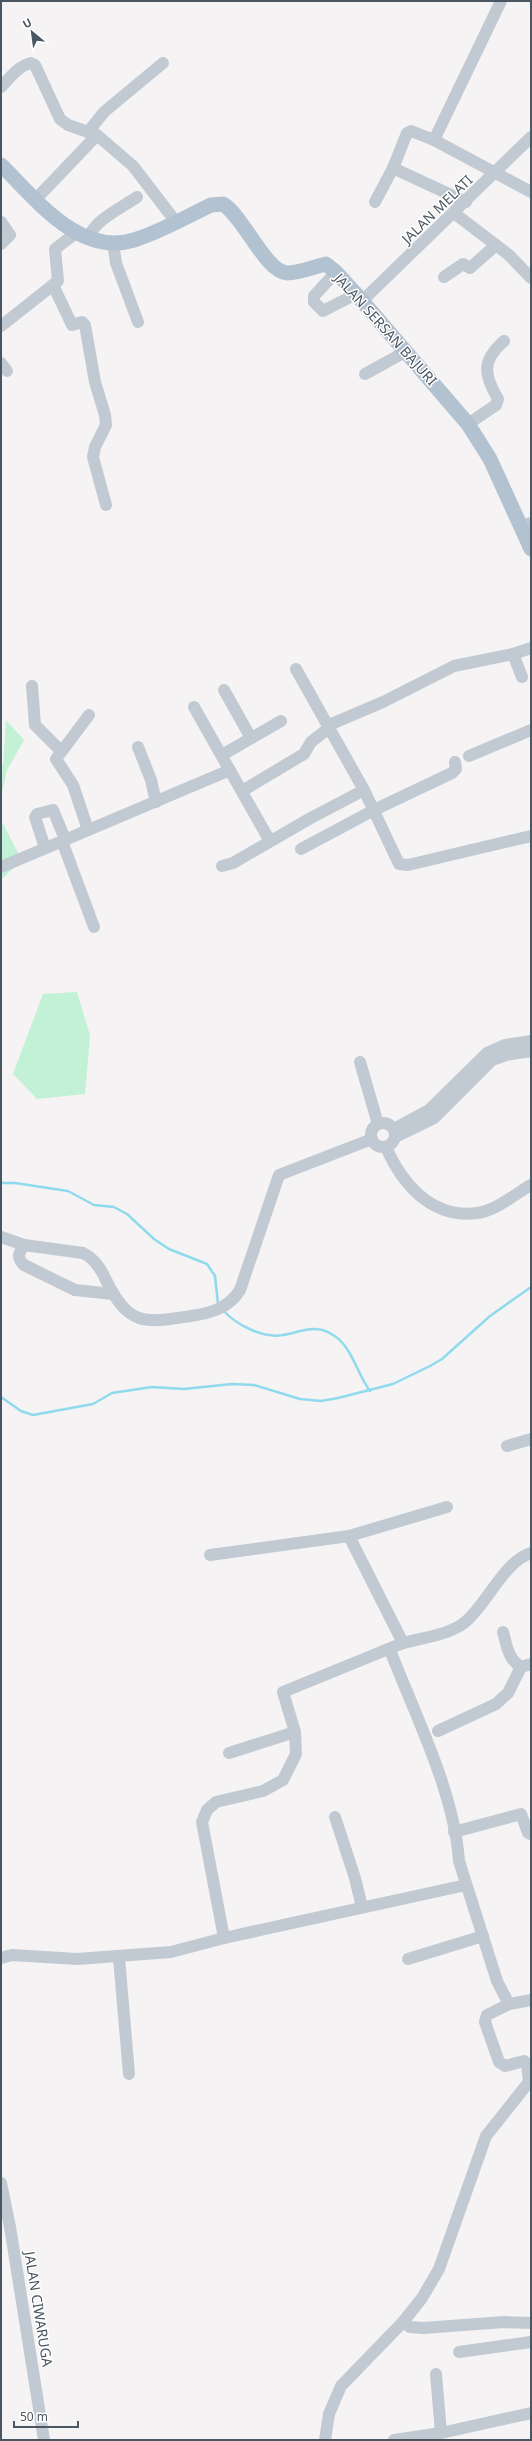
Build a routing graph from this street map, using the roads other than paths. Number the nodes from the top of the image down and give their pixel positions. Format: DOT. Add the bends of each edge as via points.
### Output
graph roads {
  1 [pos="501,1"];
  2 [pos="163,64"];
  3 [pos="1,87"];
  4 [pos="93,134"];
  5 [pos="531,137"];
  6 [pos="434,140"];
  7 [pos="1,165"];
  8 [pos="393,168"];
  9 [pos="496,173"];
  10 [pos="531,192"];
  11 [pos="137,197"];
  12 [pos="36,199"];
  13 [pos="376,202"];
  14 [pos="466,202"];
  15 [pos="454,213"];
  16 [pos="1,222"];
  17 [pos="176,222"];
  18 [pos="82,235"];
  19 [pos="113,243"];
  20 [pos="1,244"];
  21 [pos="496,245"];
  22 [pos="336,272"];
  23 [pos="444,277"];
  24 [pos="531,278"];
  25 [pos="53,285"];
  26 [pos="359,298"];
  27 [pos="138,322"];
  28 [pos="1,326"];
  29 [pos="504,341"];
  30 [pos="405,352"];
  31 [pos="365,374"];
  32 [pos="468,424"];
  33 [pos="106,505"];
  34 [pos="526,525"];
  35 [pos="531,549"];
  36 [pos="531,648"];
  37 [pos="513,654"];
  38 [pos="296,669"];
  39 [pos="522,677"];
  40 [pos="32,686"];
  41 [pos="224,690"];
  42 [pos="194,707"];
  43 [pos="89,715"];
  44 [pos="281,721"];
  45 [pos="329,725"];
  46 [pos="531,730"];
  47 [pos="251,738"];
  48 [pos="138,748"];
  49 [pos="61,750"];
  50 [pos="222,755"];
  51 [pos="469,756"];
  52 [pos="455,762"];
  53 [pos="230,770"];
  54 [pos="364,790"];
  55 [pos="242,791"];
  56 [pos="156,802"];
  57 [pos="374,810"];
  58 [pos="88,830"];
  59 [pos="531,836"];
  60 [pos="64,840"];
  61 [pos="272,840"];
  62 [pos="45,848"];
  63 [pos="301,849"];
  64 [pos="222,866"];
  65 [pos="1,867"];
  66 [pos="94,926"];
  67 [pos="531,1041"];
  68 [pos="531,1051"];
  69 [pos="360,1062"];
  70 [pos="378,1124"];
  71 [pos="395,1133"];
  72 [pos="372,1139"];
  73 [pos="386,1147"];
  74 [pos="531,1185"];
  75 [pos="1,1237"];
  76 [pos="24,1245"];
  77 [pos="113,1294"];
  78 [pos="531,1440"];
  79 [pos="507,1446"];
  80 [pos="447,1507"];
  81 [pos="349,1536"];
  82 [pos="531,1553"];
  83 [pos="210,1555"];
  84 [pos="503,1632"];
  85 [pos="403,1643"];
  86 [pos="390,1650"];
  87 [pos="526,1665"];
  88 [pos="438,1731"];
  89 [pos="295,1732"];
  90 [pos="229,1753"];
  91 [pos="334,1817"];
  92 [pos="454,1832"];
  93 [pos="531,1834"];
  94 [pos="466,1885"];
  95 [pos="362,1907"];
  96 [pos="483,1936"];
  97 [pos="224,1938"];
  98 [pos="1,1958"];
  99 [pos="119,1958"];
  100 [pos="408,1959"];
  101 [pos="531,2000"];
  102 [pos="509,2004"];
  103 [pos="129,2074"];
  104 [pos="1,2183"];
  105 [pos="6,2228"];
  106 [pos="403,2322"];
  107 [pos="531,2323"];
  108 [pos="531,2342"];
  109 [pos="459,2352"];
  110 [pos="436,2374"];
  111 [pos="531,2413"];
  112 [pos="442,2433"];
  113 [pos="44,2440"];
  114 [pos="325,2440"];
  115 [pos="394,2440"];
  1 -- 6 [label="street"];
  2 -- 4 [label="street" via="104,112"];
  3 -- 4 [label="street" via="14,73 31,63 35,65 60,119 68,125"];
  4 -- 12 [label="street"];
  4 -- 17 [label="street" via="134,166"];
  5 -- 9 [label="street, JALAN MELATI"];
  6 -- 8 [label="street" via="408,132"];
  6 -- 9 [label="street"];
  7 -- 12 [label="main road, JALAN SERSAN BAJURI"];
  8 -- 13 [label="street"];
  8 -- 14 [label="street"];
  9 -- 10 [label="street"];
  9 -- 14 [label="street, JALAN MELATI"];
  11 -- 18 [label="street"];
  12 -- 18 [label="main road, JALAN SERSAN BAJURI" via="55,218"];
  14 -- 15 [label="street, JALAN MELATI"];
  15 -- 21 [label="street"];
  15 -- 26 [label="street, JALAN MELATI"];
  16 -- 20 [label="street" via="10,235"];
  17 -- 19 [label="main road, JALAN SERSAN BAJURI" via="133,240"];
  17 -- 22 [label="main road, JALAN SERSAN BAJURI" via="211,205 223,204 242,223 270,263 280,271 295,272 326,264"];
  18 -- 19 [label="main road, JALAN SERSAN BAJURI"];
  18 -- 25 [label="street" via="55,249 59,277"];
  19 -- 27 [label="street" via="116,263"];
  21 -- 23 [label="street" via="470,268 462,264"];
  21 -- 24 [label="street"];
  22 -- 26 [label="main road, JALAN SERSAN BAJURI"];
  22 -- 26 [label="street, JALAN MELATI" via="314,296 317,307 323,311"];
  25 -- 28 [label="street"];
  25 -- 33 [label="street" via="72,325 82,322 85,325 106,425 93,457"];
  26 -- 30 [label="main road, JALAN SERSAN BAJURI"];
  29 -- 32 [label="street" via="491,352 487,366 489,382 498,399 496,406"];
  30 -- 31 [label="street"];
  30 -- 32 [label="main road, JALAN SERSAN BAJURI"];
  32 -- 34 [label="main road, JALAN SERSAN BAJURI"];
  34 -- 35 [label="main road, JALAN SERSAN BAJURI"];
  36 -- 37 [label="street"];
  37 -- 39 [label="street"];
  37 -- 45 [label="street" via="454,666 383,702"];
  38 -- 45 [label="street"];
  40 -- 49 [label="street" via="35,725"];
  41 -- 47 [label="street"];
  42 -- 50 [label="street"];
  43 -- 49 [label="street"];
  44 -- 47 [label="street"];
  45 -- 54 [label="street"];
  45 -- 55 [label="street" via="311,742 304,754"];
  46 -- 51 [label="street"];
  47 -- 50 [label="street"];
  48 -- 56 [label="street" via="151,780"];
  49 -- 58 [label="street" via="56,760 73,785"];
  50 -- 53 [label="street"];
  52 -- 57 [label="street" via="456,769 452,773"];
  53 -- 55 [label="street"];
  53 -- 56 [label="street"];
  54 -- 57 [label="street"];
  54 -- 61 [label="street"];
  55 -- 61 [label="street" via="267,836"];
  56 -- 58 [label="street"];
  57 -- 59 [label="street" via="396,860 402,866"];
  57 -- 63 [label="street"];
  58 -- 60 [label="street"];
  60 -- 62 [label="street"];
  60 -- 62 [label="street" via="53,810 37,814 35,816"];
  60 -- 66 [label="street"];
  61 -- 64 [label="street" via="233,864"];
  62 -- 65 [label="street"];
  67 -- 71 [label="street" via="505,1045 487,1052 430,1110"];
  68 -- 71 [label="street" via="492,1060 434,1118"];
  69 -- 70 [label="street"];
  70 -- 71 [label="street" via="388,1124"];
  70 -- 72 [label="street" via="372,1130"];
  71 -- 73 [label="street" via="392,1144"];
  72 -- 73 [label="street" via="377,1146"];
  72 -- 77 [label="street" via="279,1176 240,1290 224,1307 200,1315 143,1321 122,1305"];
  73 -- 74 [label="street" via="404,1180 418,1196 435,1207 450,1212 477,1213 492,1208"];
  75 -- 76 [label="street"];
  76 -- 77 [label="street" via="88,1255 102,1272"];
  76 -- 77 [label="street" via="18,1254 24,1265 75,1290"];
  78 -- 79 [label="street"];
  80 -- 81 [label="street"];
  81 -- 83 [label="street"];
  81 -- 85 [label="street"];
  82 -- 85 [label="street" via="514,1565 472,1616 462,1624 450,1630"];
  84 -- 87 [label="street" via="514,1662"];
  85 -- 86 [label="street"];
  86 -- 89 [label="street" via="283,1692"];
  86 -- 92 [label="street" via="429,1750"];
  87 -- 88 [label="street" via="506,1695 496,1704"];
  89 -- 90 [label="street"];
  89 -- 97 [label="street" via="296,1754 283,1780 263,1791 216,1802 207,1810 202,1822"];
  91 -- 95 [label="street"];
  92 -- 93 [label="street" via="521,1814 528,1833"];
  92 -- 94 [label="street"];
  94 -- 95 [label="street"];
  94 -- 96 [label="street"];
  95 -- 97 [label="street"];
  96 -- 100 [label="street"];
  96 -- 102 [label="street" via="497,1981"];
  97 -- 99 [label="street" via="171,1952"];
  98 -- 99 [label="street" via="12,1955 77,1959"];
  99 -- 103 [label="street"];
  101 -- 102 [label="street"];
  102 -- 106 [label="street" via="487,2015 486,2022 499,2062 505,2066 524,2061 527,2064 529,2082 486,2136 439,2269 422,2298"];
  104 -- 105 [label="street, JALAN CIWARUGA"];
  105 -- 113 [label="street, JALAN CIWARUGA"];
  106 -- 107 [label="street" via="410,2327 423,2328 504,2322"];
  106 -- 114 [label="street" via="340,2386 328,2414"];
  108 -- 109 [label="street"];
  110 -- 112 [label="street"];
  111 -- 112 [label="street"];
  112 -- 115 [label="street"];
}
